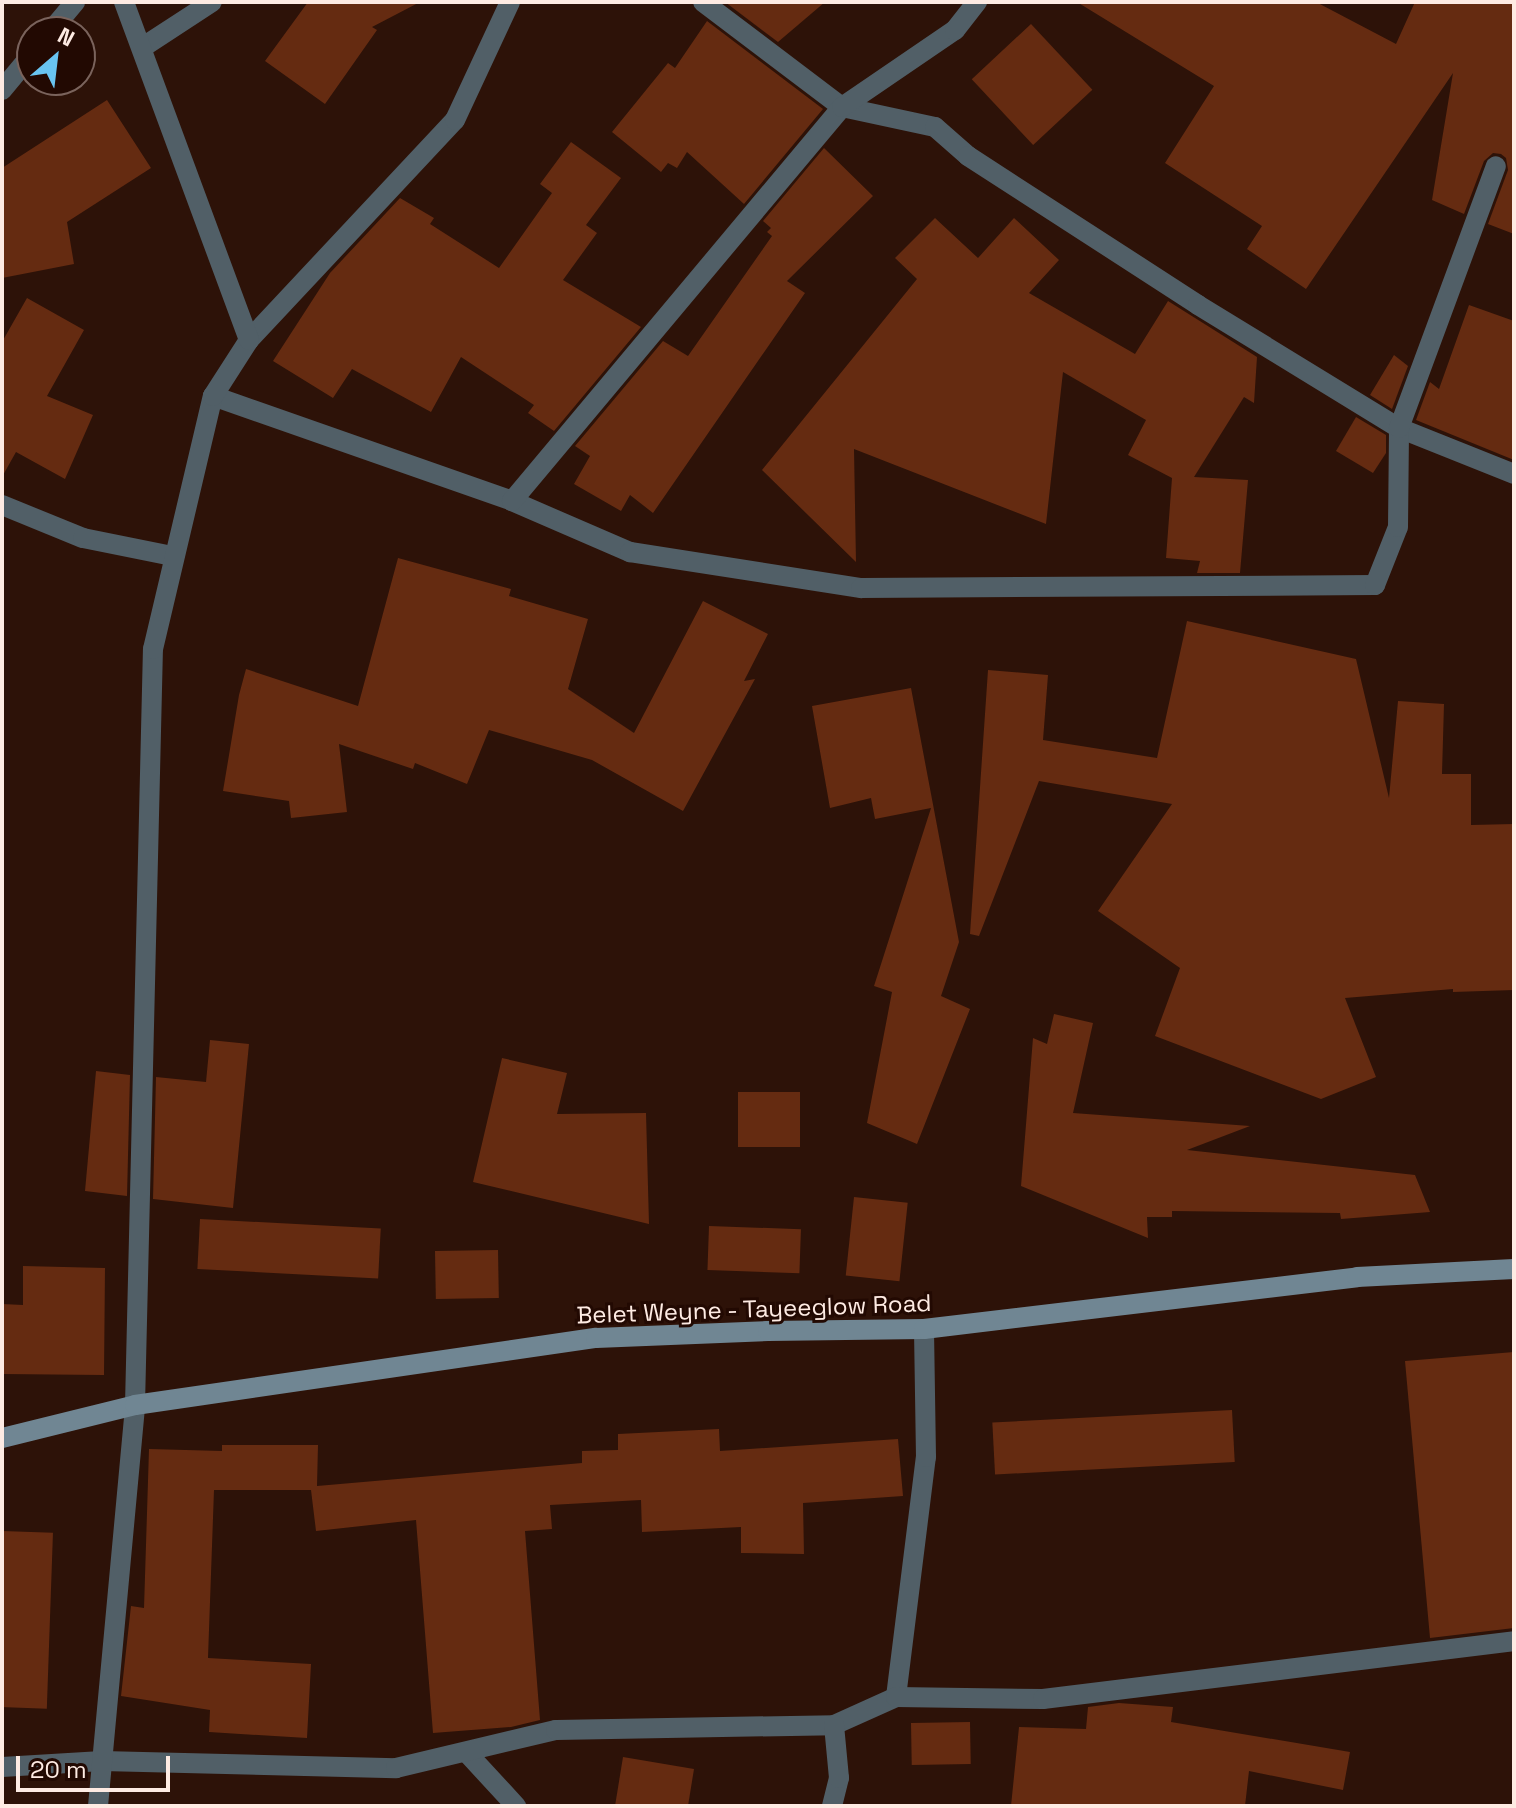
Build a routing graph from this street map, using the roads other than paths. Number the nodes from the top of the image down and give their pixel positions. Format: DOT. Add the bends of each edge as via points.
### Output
graph roads {
  1 [pos="124,2"];
  2 [pos="212,2"];
  3 [pos="510,2"];
  4 [pos="703,2"];
  5 [pos="977,2"];
  6 [pos="143,47"];
  7 [pos="16,73"];
  8 [pos="2,90"];
  9 [pos="842,107"];
  10 [pos="1496,166"];
  11 [pos="249,340"];
  12 [pos="213,396"];
  13 [pos="1399,428"];
  14 [pos="1514,474"];
  15 [pos="512,501"];
  16 [pos="2,505"];
  17 [pos="172,556"];
  18 [pos="1514,1269"];
  19 [pos="924,1329"];
  20 [pos="135,1405"];
  21 [pos="2,1438"];
  22 [pos="1514,1641"];
  23 [pos="896,1697"];
  24 [pos="834,1725"];
  25 [pos="468,1754"];
  26 [pos="102,1761"];
  27 [pos="2,1767"];
  28 [pos="98,1806"];
  29 [pos="516,1806"];
  30 [pos="832,1806"];
  1 -- 6 [label="street"];
  2 -- 6 [label="street"];
  3 -- 11 [label="street" via="455,120"];
  4 -- 9 [label="street"];
  5 -- 9 [label="street" via="955,30"];
  6 -- 11 [label="street"];
  7 -- 8 [label="street"];
  9 -- 13 [label="street" via="935,127 968,156"];
  9 -- 15 [label="street"];
  10 -- 13 [label="street"];
  11 -- 12 [label="street"];
  12 -- 15 [label="street"];
  12 -- 17 [label="street"];
  13 -- 14 [label="street"];
  13 -- 15 [label="street" via="1398,527 1375,585 861,588 630,552"];
  16 -- 17 [label="street" via="83,538"];
  17 -- 20 [label="street" via="153,649"];
  18 -- 19 [label="main road, Belet Weyne - Tayeeglow Road" via="1357,1277"];
  19 -- 20 [label="main road, Belet Weyne - Tayeeglow Road" via="596,1338"];
  19 -- 23 [label="street" via="926,1457"];
  20 -- 21 [label="main road, Belet Weyne - Tayeeglow Road"];
  20 -- 26 [label="street"];
  22 -- 23 [label="street" via="1043,1699"];
  23 -- 24 [label="street"];
  24 -- 25 [label="street" via="556,1730"];
  24 -- 30 [label="street" via="839,1778"];
  25 -- 26 [label="street" via="396,1768"];
  25 -- 29 [label="street"];
  26 -- 27 [label="street"];
  26 -- 28 [label="street"];
}
